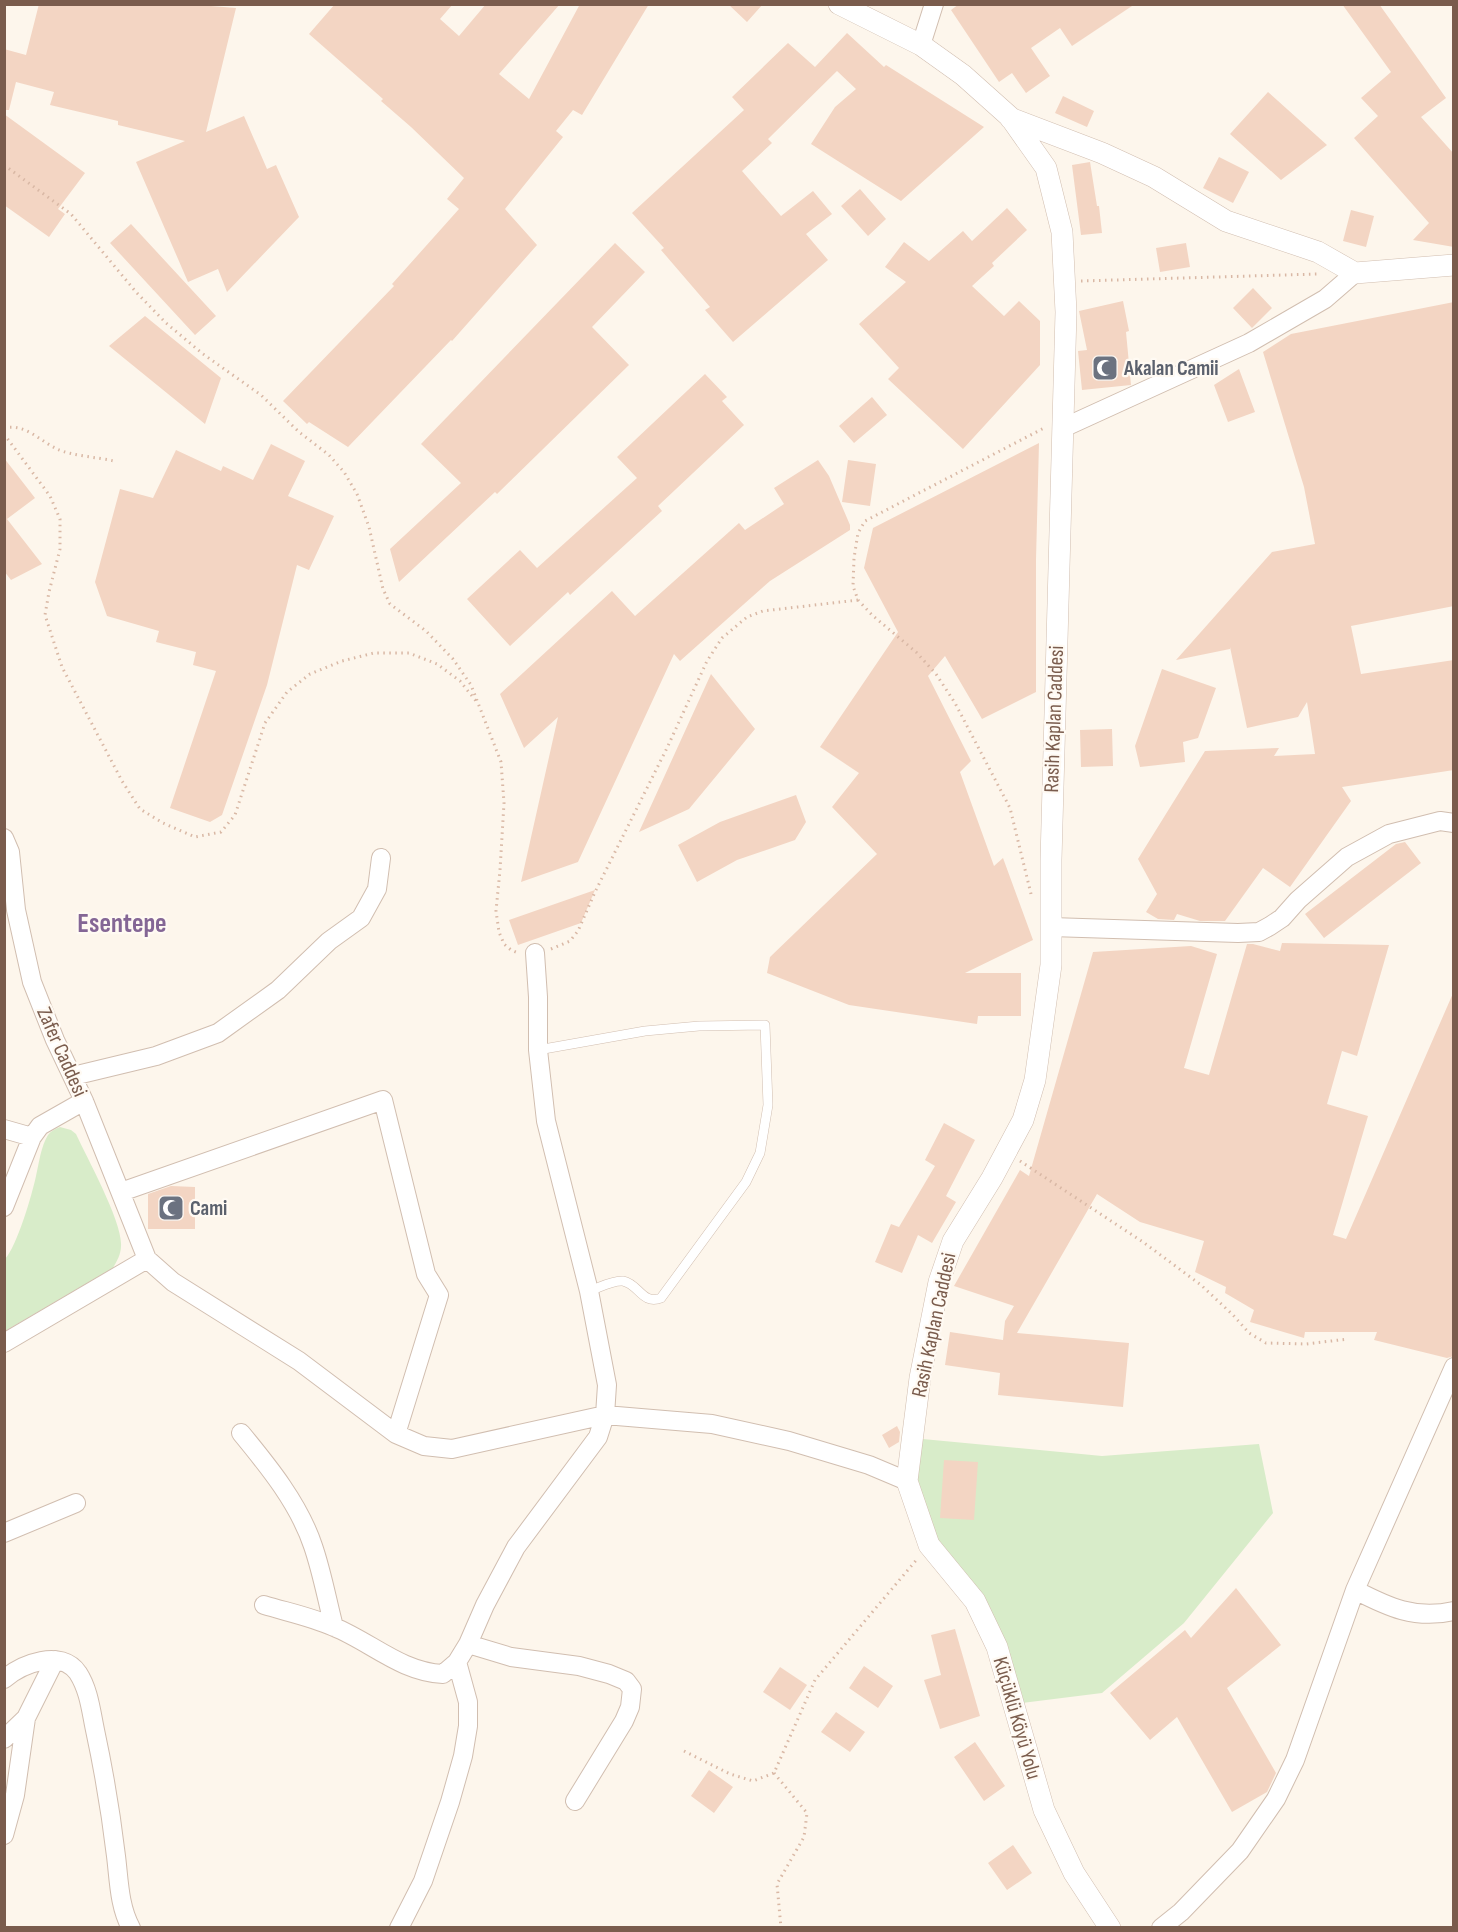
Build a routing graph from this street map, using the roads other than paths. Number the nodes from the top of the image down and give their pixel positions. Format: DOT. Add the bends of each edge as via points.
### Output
graph roads {
  1 [pos="839,4"];
  2 [pos="934,4"];
  3 [pos="921,45"];
  4 [pos="1010,117"];
  5 [pos="1454,265"];
  6 [pos="1355,273"];
  7 [pos="1063,423"];
  8 [pos="1454,823"];
  9 [pos="4,838"];
  10 [pos="381,858"];
  11 [pos="1051,927"];
  12 [pos="536,953"];
  13 [pos="538,1050"];
  14 [pos="73,1077"];
  15 [pos="84,1101"];
  16 [pos="4,1129"];
  17 [pos="32,1137"];
  18 [pos="120,1192"];
  19 [pos="4,1207"];
  20 [pos="147,1259"];
  21 [pos="590,1291"];
  22 [pos="4,1343"];
  23 [pos="1454,1366"];
  24 [pos="605,1415"];
  25 [pos="241,1433"];
  26 [pos="396,1434"];
  27 [pos="907,1481"];
  28 [pos="76,1503"];
  29 [pos="917,1513"];
  30 [pos="4,1533"];
  31 [pos="1355,1590"];
  32 [pos="264,1605"];
  33 [pos="1454,1611"];
  34 [pos="334,1627"];
  35 [pos="468,1644"];
  36 [pos="55,1660"];
  37 [pos="457,1662"];
  38 [pos="4,1679"];
  39 [pos="26,1718"];
  40 [pos="4,1739"];
  41 [pos="574,1801"];
  42 [pos="4,1835"];
  43 [pos="131,1928"];
  44 [pos="399,1928"];
  45 [pos="1110,1928"];
  46 [pos="1161,1928"];
  1 -- 3 [label="street, Rasih Kaplan Caddesi"];
  2 -- 3 [label="street"];
  3 -- 4 [label="street, Rasih Kaplan Caddesi" via="963,75"];
  4 -- 6 [label="street" via="1154,177 1226,221 1318,252"];
  4 -- 7 [label="street, Rasih Kaplan Caddesi" via="1046,168 1062,232 1066,312"];
  5 -- 6 [label="street"];
  6 -- 7 [label="street" via="1325,299 1249,343"];
  7 -- 11 [label="street, Rasih Kaplan Caddesi"];
  8 -- 11 [label="street" via="1440,821 1389,834 1347,857 1282,918 1259,932"];
  9 -- 14 [label="street, Zafer Caddesi" via="10,852 16,910 32,982"];
  10 -- 14 [label="street" via="377,889 361,918 329,941 278,990 218,1033 156,1056"];
  11 -- 27 [label="street, Rasih Kaplan Caddesi" via="1051,965 1035,1080 1023,1120 953,1241 939,1282 920,1378"];
  12 -- 13 [label="street"];
  13 -- 21 [label="street" via="546,1120"];
  13 -- 21 [label="lane" via="645,1031 765,1025 766,1120 760,1153 746,1182 661,1298 645,1298 621,1281"];
  14 -- 15 [label="street, Zafer Caddesi"];
  15 -- 17 [label="street" via="40,1126"];
  15 -- 18 [label="street, Zafer Caddesi"];
  16 -- 17 [label="street"];
  17 -- 19 [label="street"];
  18 -- 20 [label="street, Zafer Caddesi"];
  18 -- 26 [label="street" via="382,1100 426,1274 439,1295"];
  20 -- 22 [label="street"];
  20 -- 26 [label="street" via="172,1282 299,1361"];
  21 -- 24 [label="street" via="607,1385"];
  23 -- 31 [label="street"];
  24 -- 26 [label="street" via="452,1449 424,1446"];
  24 -- 27 [label="street" via="712,1425 778,1438 870,1465"];
  24 -- 35 [label="street" via="598,1437 516,1547"];
  25 -- 34 [label="street" via="300,1518 313,1546"];
  27 -- 29 [label="street, Rasih Kaplan Caddesi"];
  28 -- 30 [label="street"];
  29 -- 45 [label="street, Küçüklü Köyü Yolu" via="929,1545 975,1601 996,1647 1044,1810 1074,1873"];
  31 -- 33 [label="street" via="1388,1607 1408,1612"];
  31 -- 46 [label="street" via="1294,1760 1276,1799 1240,1851"];
  32 -- 34 [label="street"];
  34 -- 37 [label="street" via="404,1665 427,1673 443,1674"];
  35 -- 37 [label="street"];
  35 -- 41 [label="street" via="511,1657 609,1674 626,1681 632,1689 624,1721"];
  36 -- 38 [label="street" via="28,1664"];
  36 -- 39 [label="street"];
  36 -- 43 [label="street" via="77,1671 87,1690 107,1787 121,1897"];
  37 -- 44 [label="street" via="468,1702 463,1756 423,1881"];
  39 -- 40 [label="street"];
  39 -- 42 [label="street" via="15,1796"];
}
